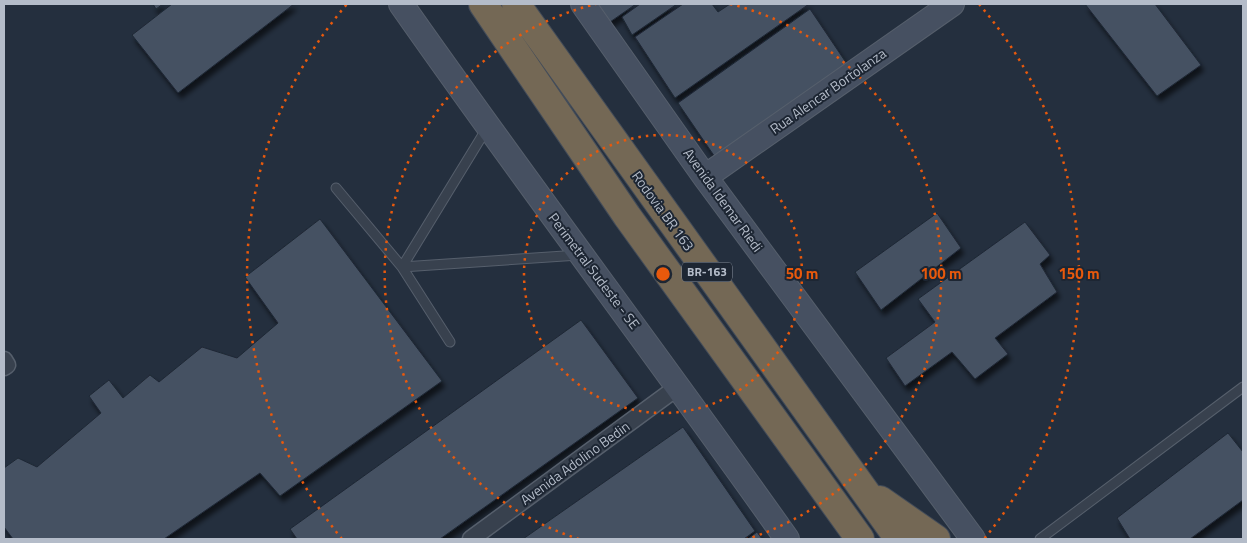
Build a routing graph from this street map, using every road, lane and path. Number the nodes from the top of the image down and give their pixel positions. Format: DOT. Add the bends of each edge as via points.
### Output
graph roads {
  1 [pos="401,4"];
  2 [pos="483,4"];
  3 [pos="516,4"];
  4 [pos="583,4"];
  5 [pos="952,4"];
  6 [pos="487,127"];
  7 [pos="705,177"];
  8 [pos="336,188"];
  9 [pos="582,255"];
  10 [pos="402,267"];
  11 [pos="450,342"];
  12 [pos="679,386"];
  13 [pos="1243,387"];
  14 [pos="815,476"];
  15 [pos="862,488"];
  16 [pos="471,539"];
  17 [pos="787,539"];
  18 [pos="836,539"];
  19 [pos="860,539"];
  20 [pos="899,539"];
  21 [pos="936,539"];
  22 [pos="973,539"];
  23 [pos="1040,539"];
  1 -- 6 [label="street, Perimetral Sudeste - SE"];
  2 -- 14 [label="highway, BR-163" via="626,216"];
  3 -- 15 [label="highway, Rodovia BR 163 / BR-163"];
  4 -- 7 [label="street, Avenida Idemar Riedi"];
  5 -- 7 [label="street, Rua Alencar Bortolanza"];
  6 -- 9 [label="street, Perimetral Sudeste - SE"];
  6 -- 10 [label="lane"];
  7 -- 22 [label="street, Avenida Idemar Riedi"];
  8 -- 10 [label="lane"];
  9 -- 10 [label="lane"];
  9 -- 12 [label="street, Perimetral Sudeste - SE"];
  10 -- 11 [label="lane"];
  12 -- 16 [label="street, Avenida Adolino Bedin"];
  12 -- 17 [label="street, Perimetral Sudeste - SE"];
  13 -- 23 [label="lane"];
  14 -- 18 [label="highway"];
  14 -- 19 [label="highway, BR-163"];
  15 -- 20 [label="highway, Rodovia BR 163 / BR-163"];
  15 -- 21 [label="highway"];
}
